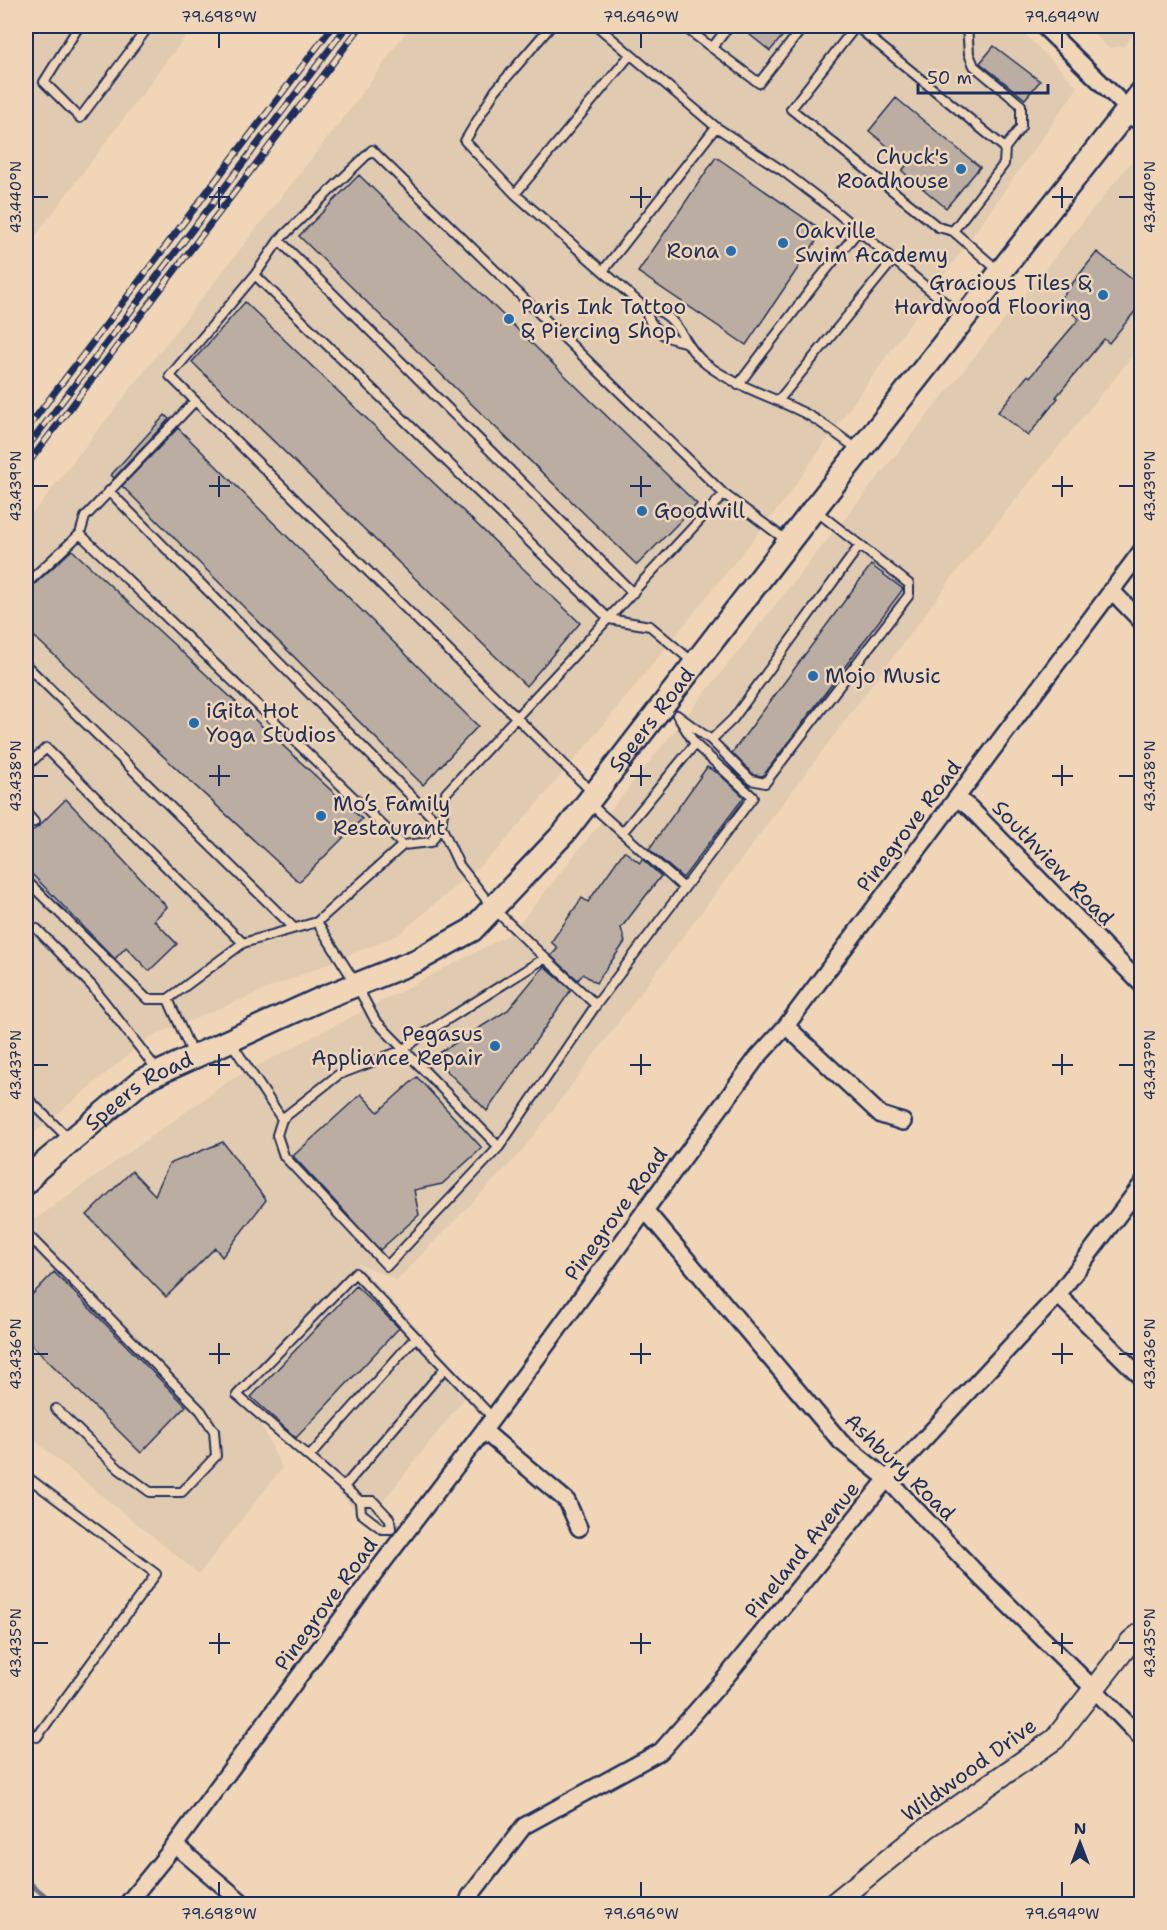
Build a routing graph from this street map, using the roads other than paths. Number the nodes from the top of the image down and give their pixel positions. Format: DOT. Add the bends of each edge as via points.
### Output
graph roads {
  1 [pos="79,26"];
  2 [pos="149,26"];
  3 [pos="551,26"];
  4 [pos="597,26"];
  5 [pos="683,26"];
  6 [pos="729,26"];
  7 [pos="804,26"];
  8 [pos="856,26"];
  9 [pos="967,26"];
  10 [pos="1043,26"];
  11 [pos="712,48"];
  12 [pos="630,55"];
  13 [pos="1137,108"];
  14 [pos="716,127"];
  15 [pos="1005,148"];
  16 [pos="514,194"];
  17 [pos="858,231"];
  18 [pos="953,231"];
  19 [pos="279,240"];
  20 [pos="893,260"];
  21 [pos="603,272"];
  22 [pos="1000,273"];
  23 [pos="255,276"];
  24 [pos="645,308"];
  25 [pos="964,318"];
  26 [pos="685,342"];
  27 [pos="738,384"];
  28 [pos="195,401"];
  29 [pos="778,401"];
  30 [pos="860,451"];
  31 [pos="110,491"];
  32 [pos="724,494"];
  33 [pos="814,509"];
  34 [pos="80,534"];
  35 [pos="789,542"];
  36 [pos="860,545"];
  37 [pos="1142,550"];
  38 [pos="26,584"];
  39 [pos="1111,590"];
  40 [pos="633,593"];
  41 [pos="609,619"];
  42 [pos="1142,622"];
  43 [pos="695,664"];
  44 [pos="26,665"];
  45 [pos="670,710"];
  46 [pos="518,718"];
  47 [pos="711,740"];
  48 [pos="695,744"];
  49 [pos="26,767"];
  50 [pos="591,798"];
  51 [pos="957,798"];
  52 [pos="26,813"];
  53 [pos="34,822"];
  54 [pos="441,826"];
  55 [pos="622,833"];
  56 [pos="403,845"];
  57 [pos="26,880"];
  58 [pos="684,888"];
  59 [pos="493,908"];
  60 [pos="317,922"];
  61 [pos="37,928"];
  62 [pos="294,928"];
  63 [pos="243,943"];
  64 [pos="545,958"];
  65 [pos="356,984"];
  66 [pos="1142,985"];
  67 [pos="168,999"];
  68 [pos="596,1005"];
  69 [pos="786,1026"];
  70 [pos="229,1040"];
  71 [pos="403,1050"];
  72 [pos="194,1056"];
  73 [pos="159,1072"];
  74 [pos="26,1097"];
  75 [pos="282,1119"];
  76 [pos="903,1122"];
  77 [pos="70,1140"];
  78 [pos="499,1148"];
  79 [pos="26,1183"];
  80 [pos="1142,1184"];
  81 [pos="645,1210"];
  82 [pos="26,1233"];
  83 [pos="1058,1295"];
  84 [pos="416,1338"];
  85 [pos="445,1368"];
  86 [pos="1142,1378"];
  87 [pos="56,1409"];
  88 [pos="494,1418"];
  89 [pos="484,1431"];
  90 [pos="309,1458"];
  91 [pos="26,1476"];
  92 [pos="887,1479"];
  93 [pos="344,1487"];
  94 [pos="360,1501"];
  95 [pos="579,1528"];
  96 [pos="396,1533"];
  97 [pos="1142,1632"];
  98 [pos="1094,1689"];
  99 [pos="26,1728"];
  100 [pos="1142,1739"];
  101 [pos="175,1845"];
  102 [pos="126,1905"];
  103 [pos="244,1905"];
  104 [pos="467,1905"];
  105 [pos="832,1905"];
  1 -- 2 [label="lane" via="44,82 80,118"];
  3 -- 16 [label="lane" via="495,91 465,141"];
  4 -- 12 [label="lane"];
  5 -- 11 [label="lane"];
  6 -- 11 [label="lane"];
  7 -- 11 [label="lane" via="759,83"];
  8 -- 15 [label="lane"];
  8 -- 18 [label="lane" via="791,109 938,227"];
  9 -- 15 [label="lane" via="974,66 1021,105 1021,127"];
  10 -- 13 [label="street"];
  12 -- 14 [label="lane"];
  12 -- 16 [label="lane"];
  13 -- 22 [label="main road, Speers Road"];
  14 -- 17 [label="lane" via="783,171"];
  14 -- 21 [label="lane"];
  15 -- 18 [label="lane" via="1004,164"];
  16 -- 21 [label="lane"];
  17 -- 20 [label="lane"];
  17 -- 27 [label="lane"];
  18 -- 22 [label="lane"];
  19 -- 23 [label="lane"];
  19 -- 32 [label="lane" via="372,150"];
  19 -- 40 [label="lane"];
  20 -- 25 [label="lane"];
  20 -- 29 [label="lane"];
  21 -- 24 [label="lane"];
  22 -- 25 [label="main road, Speers Road"];
  23 -- 28 [label="lane" via="170,376"];
  23 -- 41 [label="lane"];
  24 -- 26 [label="lane" via="648,319 668,339"];
  24 -- 26 [label="lane" via="658,309 679,326"];
  25 -- 30 [label="main road, Speers Road"];
  26 -- 27 [label="lane" via="704,363"];
  27 -- 29 [label="lane"];
  28 -- 31 [label="lane"];
  28 -- 46 [label="lane"];
  29 -- 30 [label="lane" via="802,411"];
  30 -- 33 [label="main road, Speers Road"];
  31 -- 34 [label="lane" via="85,517"];
  31 -- 54 [label="lane"];
  32 -- 35 [label="lane"];
  32 -- 40 [label="lane"];
  33 -- 35 [label="main road, Speers Road"];
  33 -- 36 [label="lane"];
  34 -- 38 [label="lane"];
  34 -- 56 [label="lane"];
  35 -- 43 [label="main road, Speers Road"];
  36 -- 47 [label="lane" via="734,719"];
  36 -- 47 [label="lane" via="909,584 909,595 881,633 765,783 751,780"];
  37 -- 39 [label="street, Pinegrove Road"];
  39 -- 42 [label="street"];
  39 -- 51 [label="street, Pinegrove Road"];
  40 -- 41 [label="lane"];
  41 -- 43 [label="lane" via="650,626"];
  41 -- 46 [label="lane"];
  43 -- 45 [label="main road, Speers Road"];
  44 -- 62 [label="lane"];
  45 -- 47 [label="lane"];
  45 -- 48 [label="lane"];
  45 -- 50 [label="main road, Speers Road"];
  46 -- 50 [label="lane"];
  46 -- 54 [label="lane" via="446,794"];
  48 -- 55 [label="lane"];
  48 -- 58 [label="lane" via="753,797"];
  49 -- 63 [label="lane" via="46,748"];
  50 -- 55 [label="lane"];
  50 -- 59 [label="main road, Speers Road" via="565,832"];
  51 -- 66 [label="street, Southview Road"];
  51 -- 69 [label="street, Pinegrove Road"];
  52 -- 53 [label="lane"];
  54 -- 56 [label="lane" via="432,842"];
  54 -- 59 [label="lane" via="459,865"];
  55 -- 58 [label="lane"];
  56 -- 60 [label="lane"];
  57 -- 67 [label="lane" via="147,999"];
  58 -- 68 [label="lane"];
  59 -- 64 [label="lane"];
  59 -- 65 [label="main road, Speers Road" via="472,930 416,961"];
  60 -- 62 [label="lane"];
  60 -- 65 [label="lane"];
  61 -- 73 [label="lane" via="92,986"];
  62 -- 63 [label="lane"];
  63 -- 67 [label="lane"];
  64 -- 68 [label="lane"];
  64 -- 71 [label="lane"];
  65 -- 70 [label="main road, Speers Road"];
  65 -- 71 [label="lane" via="375,1020"];
  67 -- 72 [label="lane"];
  68 -- 78 [label="lane"];
  69 -- 76 [label="street" via="881,1115"];
  69 -- 81 [label="street, Pinegrove Road" via="756,1059"];
  70 -- 72 [label="main road, Speers Road"];
  70 -- 75 [label="lane"];
  71 -- 75 [label="lane" via="338,1075"];
  71 -- 78 [label="lane"];
  72 -- 73 [label="main road, Speers Road"];
  73 -- 77 [label="main road, Speers Road" via="142,1080"];
  74 -- 77 [label="lane"];
  75 -- 78 [label="lane" via="278,1135 284,1156 387,1266"];
  77 -- 79 [label="main road, Speers Road"];
  80 -- 83 [label="street, Pineland Avenue"];
  81 -- 88 [label="street, Pinegrove Road"];
  81 -- 92 [label="street, Ashbury Road" via="841,1442"];
  82 -- 87 [label="lane" via="201,1411 214,1431 216,1456 182,1492 150,1492 119,1469"];
  83 -- 86 [label="street"];
  83 -- 92 [label="street, Pineland Avenue"];
  84 -- 85 [label="lane"];
  84 -- 90 [label="lane"];
  84 -- 90 [label="lane" via="355,1273 237,1395"];
  85 -- 88 [label="lane"];
  85 -- 93 [label="lane"];
  88 -- 89 [label="street, Pinegrove Road"];
  89 -- 95 [label="street" via="567,1501"];
  89 -- 96 [label="street, Pinegrove Road"];
  90 -- 93 [label="lane"];
  91 -- 99 [label="lane" via="156,1574 37,1737"];
  92 -- 98 [label="street, Ashbury Road"];
  92 -- 104 [label="street, Pineland Avenue" via="661,1751 524,1826"];
  93 -- 94 [label="lane"];
  94 -- 96 [label="lane" via="373,1502 390,1519"];
  94 -- 96 [label="lane" via="361,1513 382,1530"];
  96 -- 101 [label="street, Pinegrove Road"];
  97 -- 98 [label="street, Wildwood Drive"];
  98 -- 100 [label="street, Ashbury Road"];
  98 -- 105 [label="street, Wildwood Drive" via="1055,1739 927,1828"];
  101 -- 102 [label="street, Pinegrove Road"];
  101 -- 103 [label="street"];
}
